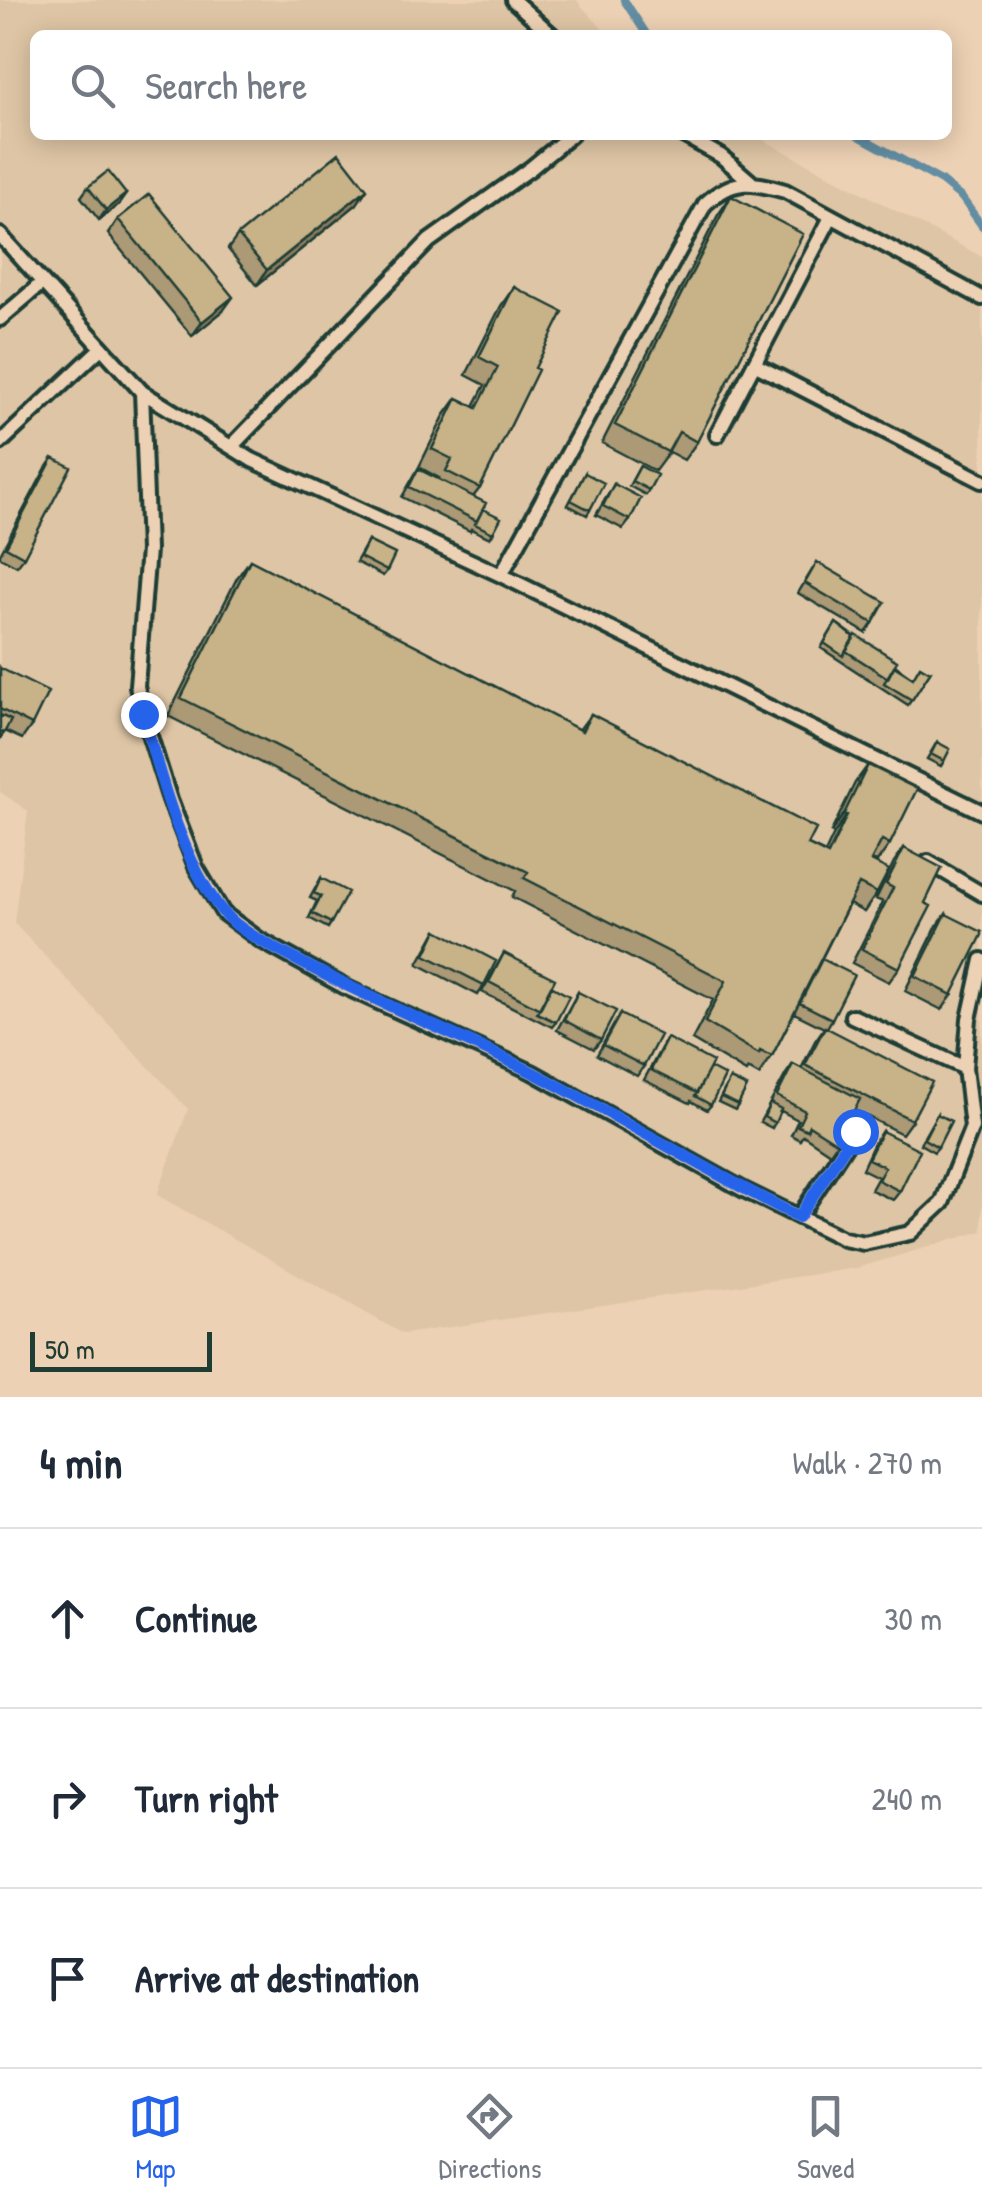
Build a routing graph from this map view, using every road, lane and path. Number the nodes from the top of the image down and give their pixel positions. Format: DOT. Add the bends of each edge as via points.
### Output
graph roads {
  1 [pos="512,0"];
  2 [pos="546,30"];
  3 [pos="564,140"];
  4 [pos="692,140"];
  5 [pos="751,182"];
  6 [pos="832,217"];
  7 [pos="0,234"];
  8 [pos="42,283"];
  9 [pos="982,298"];
  10 [pos="0,319"];
  11 [pos="101,348"];
  12 [pos="754,364"];
  13 [pos="142,392"];
  14 [pos="717,436"];
  15 [pos="0,443"];
  16 [pos="232,446"];
  17 [pos="982,481"];
  18 [pos="501,575"];
  19 [pos="982,812"];
  20 [pos="912,853"];
  21 [pos="982,894"];
  22 [pos="982,960"];
  23 [pos="852,1016"];
  24 [pos="965,1068"];
  25 [pos="855,1131"];
  26 [pos="799,1217"];
  1 -- 2 [label="lane"];
  3 -- 16 [label="lane" via="429,241"];
  4 -- 5 [label="lane"];
  5 -- 6 [label="lane"];
  5 -- 18 [label="lane" via="720,190 705,204"];
  6 -- 9 [label="lane"];
  6 -- 12 [label="lane"];
  7 -- 8 [label="lane"];
  8 -- 10 [label="lane"];
  8 -- 11 [label="lane"];
  11 -- 13 [label="lane"];
  11 -- 15 [label="lane"];
  12 -- 14 [label="lane"];
  12 -- 17 [label="lane"];
  13 -- 16 [label="lane"];
  13 -- 26 [label="lane" via="148,550 138,686 170,800 196,867 224,913 345,986 532,1072"];
  16 -- 18 [label="lane"];
  18 -- 19 [label="lane"];
  20 -- 21 [label="lane"];
  22 -- 24 [label="lane"];
  23 -- 24 [label="lane"];
  24 -- 26 [label="lane" via="972,1128 942,1203 928,1218 910,1233 864,1243"];
  25 -- 26 [label="lane"];
}
